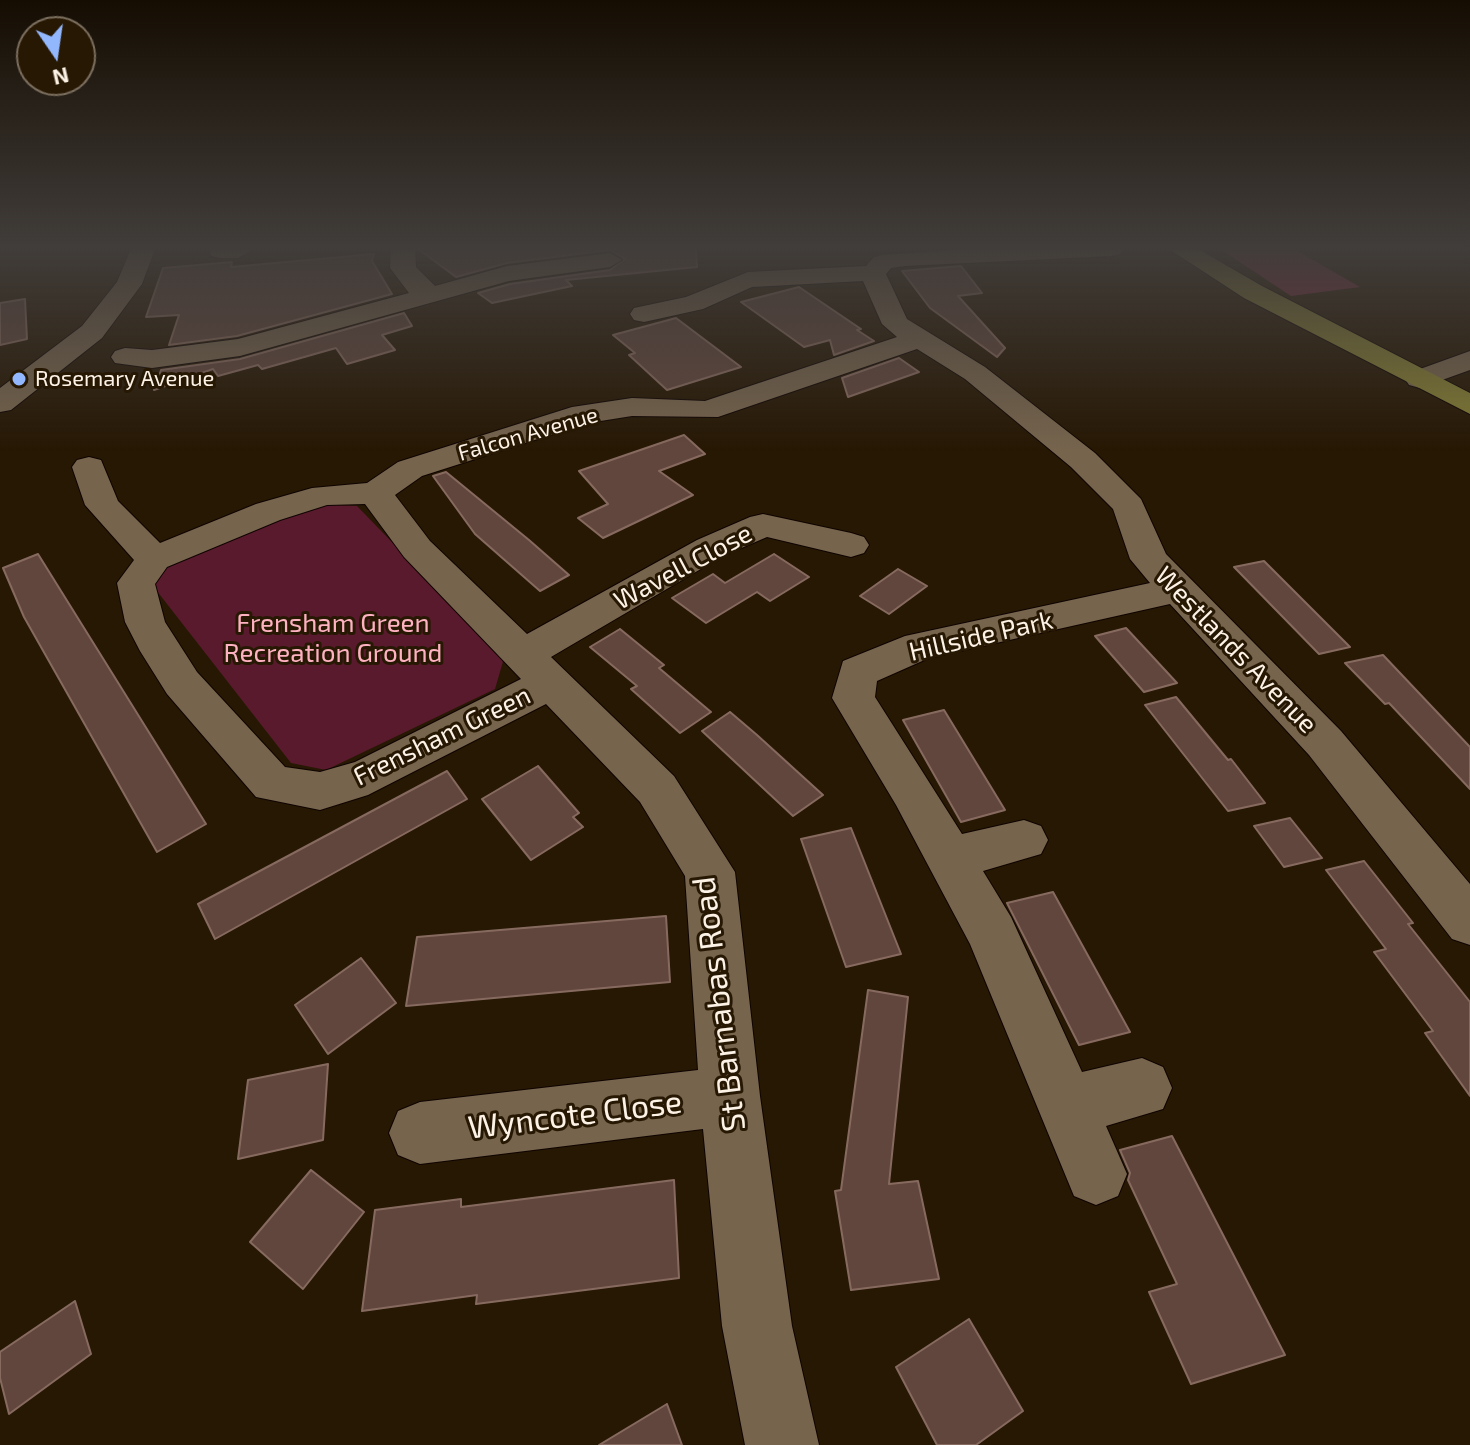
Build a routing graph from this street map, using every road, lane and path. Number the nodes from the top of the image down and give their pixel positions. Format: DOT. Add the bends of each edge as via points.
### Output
graph roads {
  1 [pos="104,316"];
  2 [pos="350,316"];
  3 [pos="892,316"];
  4 [pos="1300,316"];
  5 [pos="138,331"];
  6 [pos="919,339"];
  7 [pos="1470,360"];
  8 [pos="1420,379"];
  9 [pos="0,403"];
  10 [pos="1470,405"];
  11 [pos="89,467"];
  12 [pos="375,493"];
  13 [pos="851,545"];
  14 [pos="154,559"];
  15 [pos="1176,590"];
  16 [pos="538,668"];
  17 [pos="1024,840"];
  18 [pos="950,858"];
  19 [pos="1470,922"];
  20 [pos="1142,1088"];
  21 [pos="730,1096"];
  22 [pos="1067,1105"];
  23 [pos="420,1133"];
  24 [pos="1096,1174"];
  25 [pos="782,1445"];
  1 -- 9 [label="street" via="92,332"];
  2 -- 5 [label="street" via="240,347 118,363"];
  3 -- 6 [label="street, Westlands Avenue"];
  4 -- 8 [label="main road"];
  6 -- 12 [label="street, Falcon Avenue" via="707,410 632,407 583,414 410,469"];
  6 -- 15 [label="street, Westlands Avenue" via="975,373 1083,460 1129,506 1149,559"];
  7 -- 8 [label="street"];
  8 -- 10 [label="main road"];
  11 -- 14 [label="street" via="102,505"];
  12 -- 14 [label="street" via="324,495"];
  12 -- 16 [label="street, St Barnabas Road" via="417,549"];
  13 -- 16 [label="street, Wavell Close" via="763,525 710,548"];
  14 -- 16 [label="street, Frensham Green" via="136,583 145,622 182,683 272,784 320,791 368,777"];
  15 -- 18 [label="street, Hillside Park" via="919,646 858,672 853,698"];
  15 -- 19 [label="street, Westlands Avenue" via="1325,743"];
  16 -- 21 [label="street, St Barnabas Road" via="657,789 710,872"];
  17 -- 18 [label="street"];
  18 -- 22 [label="street, Hillside Park" via="992,934"];
  20 -- 22 [label="street"];
  21 -- 23 [label="street, Wyncote Close"];
  21 -- 25 [label="street, St Barnabas Road" via="757,1326"];
  22 -- 24 [label="street, Hillside Park"];
}
